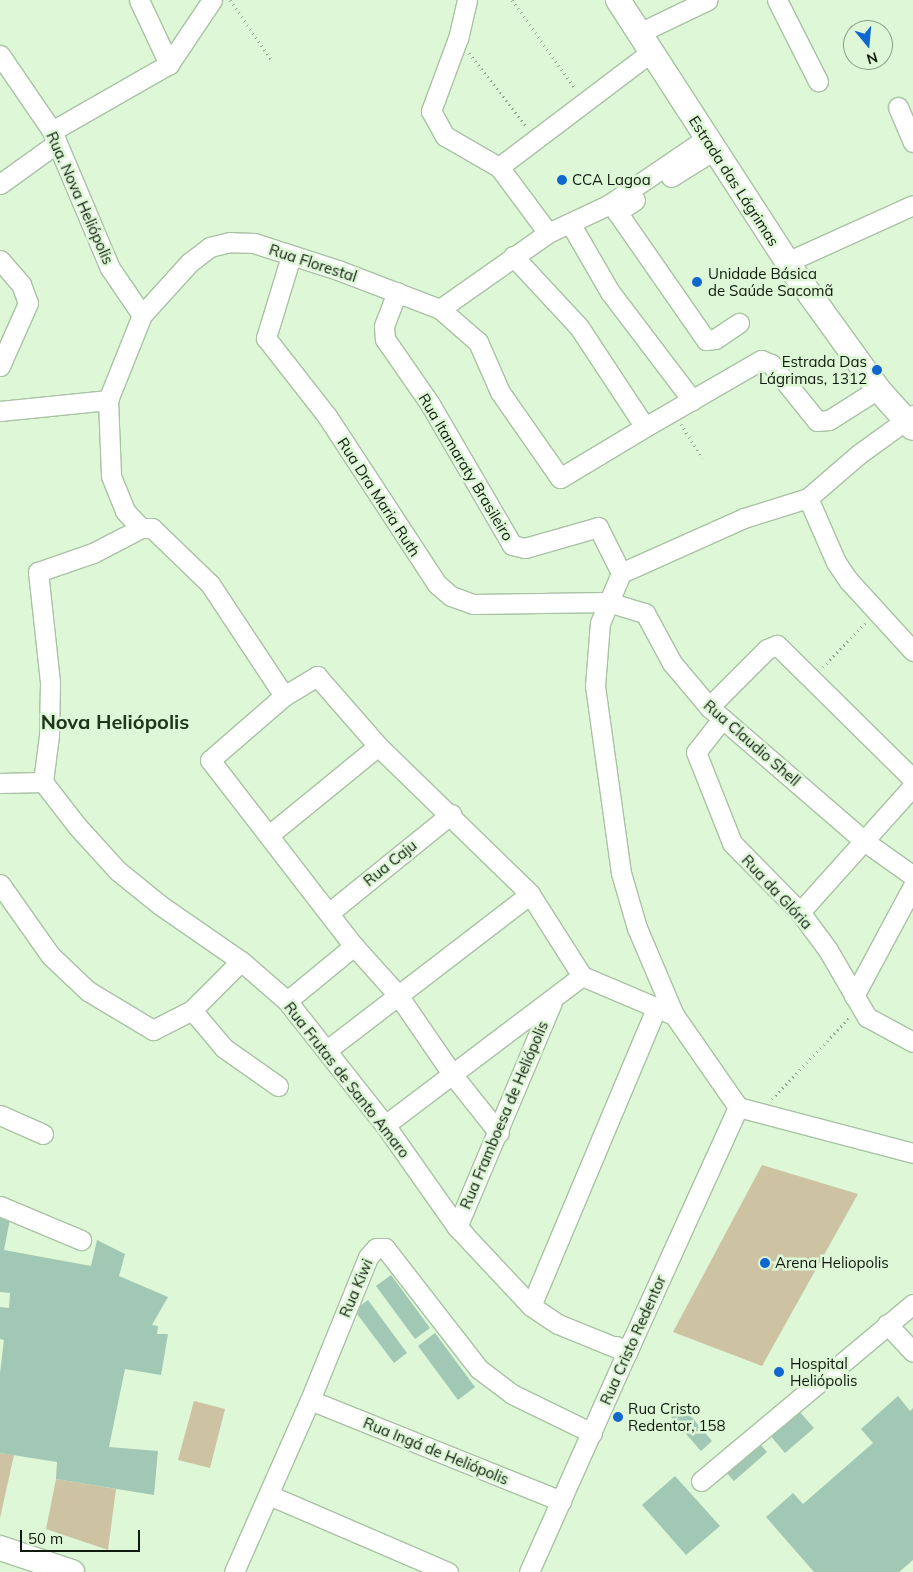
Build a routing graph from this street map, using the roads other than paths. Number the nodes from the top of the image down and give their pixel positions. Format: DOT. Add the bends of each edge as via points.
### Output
graph roads {
  1 [pos="139,0"];
  2 [pos="212,0"];
  3 [pos="467,0"];
  4 [pos="618,0"];
  5 [pos="708,0"];
  6 [pos="777,0"];
  7 [pos="645,43"];
  8 [pos="0,55"];
  9 [pos="168,64"];
  10 [pos="818,81"];
  11 [pos="898,107"];
  12 [pos="55,137"];
  13 [pos="913,142"];
  14 [pos="711,144"];
  15 [pos="499,167"];
  16 [pos="0,184"];
  17 [pos="913,205"];
  18 [pos="570,223"];
  19 [pos="548,233"];
  20 [pos="291,256"];
  21 [pos="513,256"];
  22 [pos="0,260"];
  23 [pos="787,262"];
  24 [pos="397,292"];
  25 [pos="440,309"];
  26 [pos="142,316"];
  27 [pos="739,324"];
  28 [pos="0,366"];
  29 [pos="878,390"];
  30 [pos="108,400"];
  31 [pos="692,400"];
  32 [pos="0,411"];
  33 [pos="910,421"];
  34 [pos="645,428"];
  35 [pos="808,498"];
  36 [pos="147,528"];
  37 [pos="621,573"];
  38 [pos="608,602"];
  39 [pos="913,651"];
  40 [pos="284,696"];
  41 [pos="715,713"];
  42 [pos="378,746"];
  43 [pos="913,779"];
  44 [pos="43,782"];
  45 [pos="0,783"];
  46 [pos="913,786"];
  47 [pos="451,814"];
  48 [pos="268,835"];
  49 [pos="864,841"];
  50 [pos="913,876"];
  51 [pos="0,884"];
  52 [pos="913,886"];
  53 [pos="530,894"];
  54 [pos="330,912"];
  55 [pos="800,912"];
  56 [pos="354,946"];
  57 [pos="241,961"];
  58 [pos="582,976"];
  59 [pos="398,995"];
  60 [pos="287,1001"];
  61 [pos="857,1001"];
  62 [pos="552,1002"];
  63 [pos="656,1008"];
  64 [pos="192,1010"];
  65 [pos="674,1015"];
  66 [pos="913,1042"];
  67 [pos="327,1050"];
  68 [pos="452,1074"];
  69 [pos="278,1086"];
  70 [pos="738,1107"];
  71 [pos="0,1115"];
  72 [pos="385,1125"];
  73 [pos="499,1132"];
  74 [pos="43,1134"];
  75 [pos="913,1153"];
  76 [pos="0,1206"];
  77 [pos="457,1227"];
  78 [pos="81,1240"];
  79 [pos="913,1304"];
  80 [pos="531,1306"];
  81 [pos="887,1324"];
  82 [pos="627,1352"];
  83 [pos="913,1352"];
  84 [pos="310,1400"];
  85 [pos="592,1433"];
  86 [pos="701,1480"];
  87 [pos="269,1495"];
  88 [pos="561,1501"];
  89 [pos="0,1548"];
  90 [pos="72,1572"];
  91 [pos="234,1572"];
  92 [pos="448,1572"];
  93 [pos="529,1572"];
  1 -- 9 [label="street"];
  2 -- 9 [label="street"];
  3 -- 15 [label="street" via="458,38 431,111 445,136"];
  4 -- 7 [label="main road, Estrada das Lágrimas"];
  5 -- 7 [label="street"];
  6 -- 10 [label="street"];
  7 -- 14 [label="main road, Estrada das Lágrimas"];
  7 -- 15 [label="street" via="584,101"];
  8 -- 12 [label="street, Rua. Nova Heliópolis"];
  9 -- 12 [label="street"];
  11 -- 13 [label="street"];
  12 -- 16 [label="street"];
  12 -- 26 [label="street, Rua. Nova Heliópolis" via="110,268"];
  14 -- 18 [label="street" via="608,205"];
  14 -- 23 [label="main road, Estrada das Lágrimas"];
  14 -- 27 [label="street" via="617,212 706,340 715,339"];
  15 -- 19 [label="street"];
  17 -- 23 [label="street"];
  18 -- 19 [label="street"];
  18 -- 31 [label="street" via="610,292"];
  19 -- 21 [label="street"];
  20 -- 24 [label="street, Rua Florestal"];
  20 -- 26 [label="street, Rua Florestal" via="254,243 219,243 175,275"];
  20 -- 38 [label="street, Rua Dra Maria Ruth" via="266,338 327,416 437,584 451,596 473,604"];
  21 -- 25 [label="street"];
  21 -- 34 [label="street" via="579,327"];
  22 -- 28 [label="street" via="21,284 28,303"];
  23 -- 29 [label="main road, Estrada das Lágrimas"];
  24 -- 25 [label="street, Rua Florestal"];
  24 -- 37 [label="street, Rua Itamaraty Brasileiro" via="384,326 386,340 430,404 512,546 525,548 598,527"];
  25 -- 34 [label="street, Rua Florestal" via="478,342 500,392 560,478"];
  26 -- 30 [label="street, Rua Florestal"];
  29 -- 31 [label="street" via="828,420 817,421 771,364 761,360"];
  29 -- 33 [label="main road, Estrada das Lágrimas"];
  30 -- 32 [label="street"];
  30 -- 36 [label="street, Rua Florestal" via="108,453 116,494 125,511"];
  31 -- 34 [label="street"];
  33 -- 35 [label="street"];
  35 -- 37 [label="street" via="744,518"];
  35 -- 39 [label="street" via="836,562"];
  36 -- 40 [label="street, Rua Florestal" via="210,584"];
  36 -- 44 [label="street" via="93,553 38,572 50,682 49,735"];
  37 -- 38 [label="street"];
  38 -- 41 [label="street, Rua Claudio Shell" via="645,613 672,663"];
  38 -- 65 [label="street" via="600,623 594,686 615,840 637,928"];
  40 -- 42 [label="street" via="317,676"];
  40 -- 48 [label="street" via="210,760"];
  41 -- 43 [label="street" via="775,645"];
  41 -- 49 [label="street, Rua Claudio Shell"];
  41 -- 55 [label="street, Rua da Glória" via="696,752 727,834 738,851"];
  42 -- 47 [label="street"];
  42 -- 48 [label="street"];
  44 -- 45 [label="street"];
  44 -- 57 [label="street, Rua Frutas de Santo Amaro" via="118,871 160,905"];
  46 -- 49 [label="street"];
  47 -- 53 [label="street"];
  47 -- 54 [label="street, Rua Caju"];
  48 -- 54 [label="street"];
  49 -- 50 [label="street, Rua Claudio Shell"];
  49 -- 55 [label="street"];
  51 -- 64 [label="street" via="50,956 88,991 152,1030"];
  52 -- 61 [label="street"];
  53 -- 58 [label="street"];
  53 -- 59 [label="street"];
  54 -- 56 [label="street"];
  55 -- 61 [label="street, Rua da Glória" via="828,950"];
  56 -- 59 [label="street"];
  56 -- 60 [label="street"];
  57 -- 60 [label="street, Rua Frutas de Santo Amaro"];
  57 -- 64 [label="street"];
  58 -- 62 [label="street"];
  58 -- 63 [label="street"];
  59 -- 67 [label="street"];
  59 -- 68 [label="street"];
  60 -- 67 [label="street, Rua Frutas de Santo Amaro"];
  61 -- 66 [label="street, Rua da Glória" via="877,1024"];
  62 -- 68 [label="street"];
  62 -- 73 [label="street, Rua Framboesa de Heliópolis"];
  63 -- 65 [label="street"];
  63 -- 80 [label="street"];
  64 -- 69 [label="street" via="224,1048"];
  65 -- 70 [label="street"];
  67 -- 72 [label="street, Rua Frutas de Santo Amaro"];
  68 -- 72 [label="street"];
  68 -- 73 [label="street"];
  70 -- 75 [label="street"];
  70 -- 82 [label="street, Rua Cristo Redentor"];
  71 -- 74 [label="street"];
  72 -- 77 [label="street, Rua Frutas de Santo Amaro"];
  73 -- 77 [label="street, Rua Framboesa de Heliópolis"];
  76 -- 78 [label="street"];
  77 -- 80 [label="street, Rua Frutas de Santo Amaro"];
  79 -- 81 [label="street"];
  80 -- 82 [label="street" via="558,1324"];
  81 -- 83 [label="street"];
  81 -- 86 [label="street"];
  82 -- 85 [label="street, Rua Cristo Redentor"];
  84 -- 85 [label="street, Rua Kiwi" via="368,1257 380,1246 385,1248 479,1369 512,1394"];
  84 -- 87 [label="street, Rua Kiwi"];
  84 -- 88 [label="street, Rua Ingá de Heliópolis"];
  85 -- 88 [label="street, Rua Cristo Redentor"];
  87 -- 91 [label="street, Rua Kiwi"];
  87 -- 92 [label="street"];
  88 -- 93 [label="street, Rua Cristo Redentor"];
  89 -- 90 [label="main road"];
}
